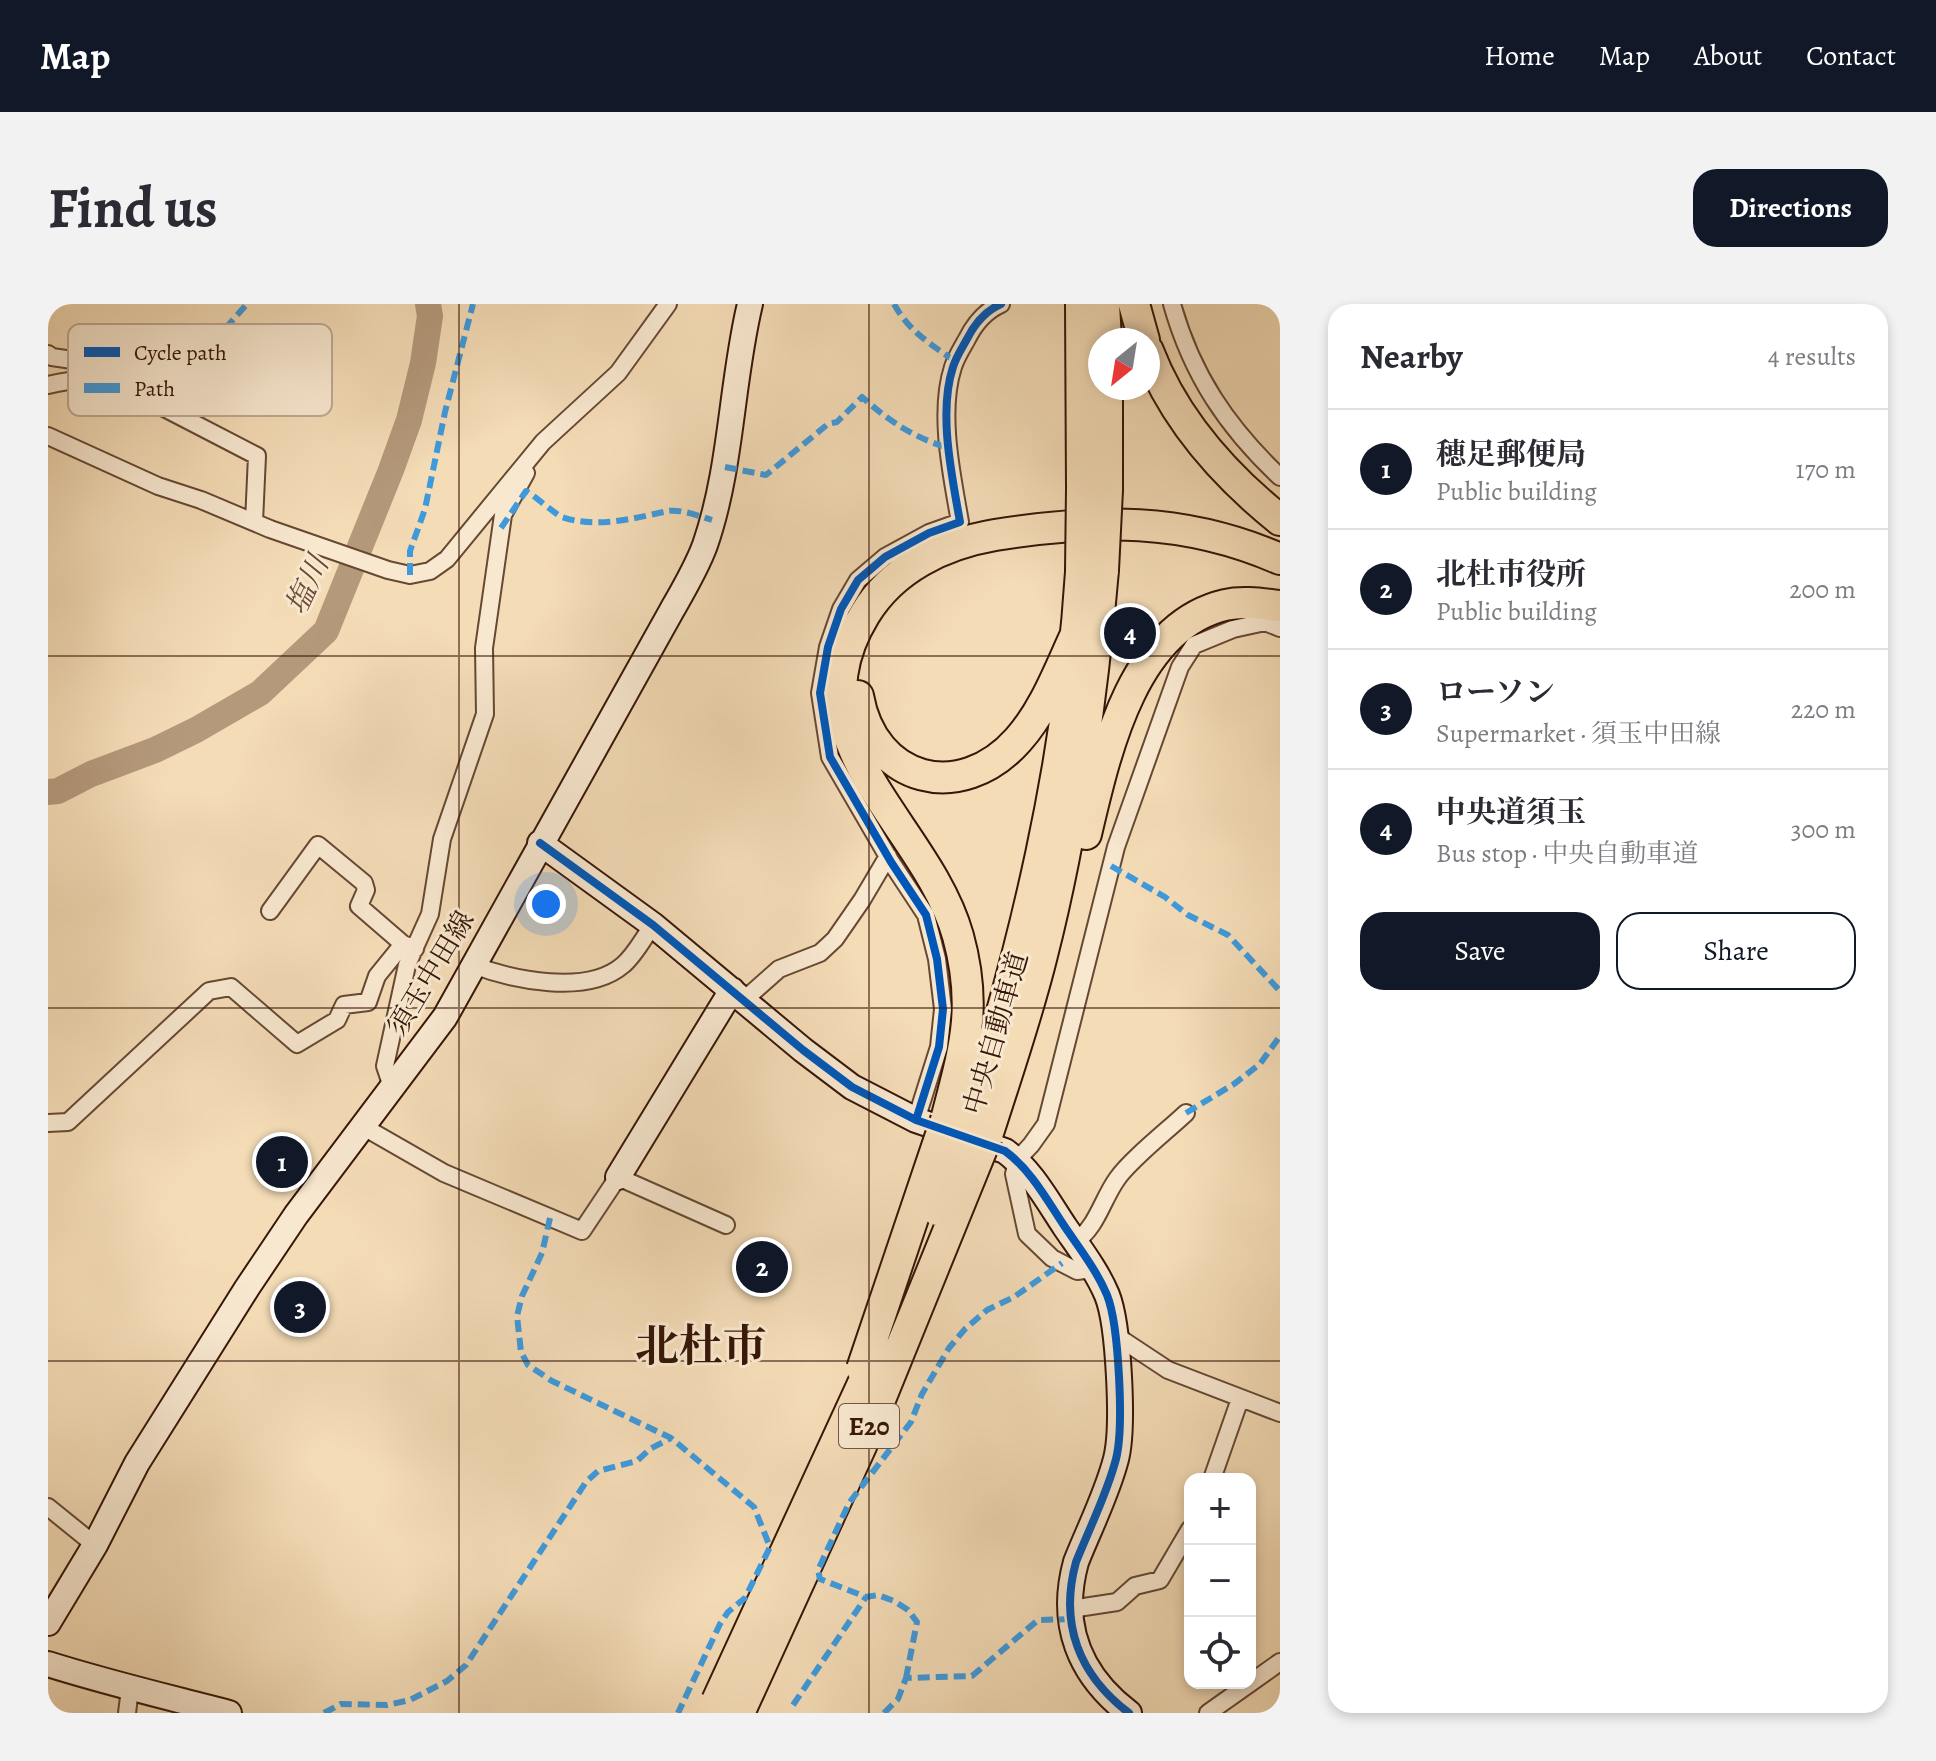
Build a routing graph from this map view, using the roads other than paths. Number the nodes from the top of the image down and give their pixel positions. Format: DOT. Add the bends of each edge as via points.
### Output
graph roads {
  1 [pos="668,304"];
  2 [pos="750,304"];
  3 [pos="1001,304"];
  4 [pos="1081,304"];
  5 [pos="1104,304"];
  6 [pos="1134,304"];
  7 [pos="1172,304"];
  8 [pos="1105,328"];
  9 [pos="1141,328"];
  10 [pos="68,381"];
  11 [pos="1160,382"];
  12 [pos="48,385"];
  13 [pos="1105,400"];
  14 [pos="180,416"];
  15 [pos="48,436"];
  16 [pos="522,466"];
  17 [pos="1280,477"];
  18 [pos="1094,489"];
  19 [pos="1280,520"];
  20 [pos="254,522"];
  21 [pos="1280,559"];
  22 [pos="1092,571"];
  23 [pos="1280,574"];
  24 [pos="1280,606"];
  25 [pos="1280,628"];
  26 [pos="1077,632"];
  27 [pos="540,843"];
  28 [pos="888,856"];
  29 [pos="270,911"];
  30 [pos="653,925"];
  31 [pos="409,946"];
  32 [pos="1042,954"];
  33 [pos="473,965"];
  34 [pos="738,995"];
  35 [pos="392,1087"];
  36 [pos="1186,1113"];
  37 [pos="916,1120"];
  38 [pos="48,1123"];
  39 [pos="362,1126"];
  40 [pos="967,1128"];
  41 [pos="1017,1160"];
  42 [pos="618,1177"];
  43 [pos="726,1225"];
  44 [pos="1075,1242"];
  45 [pos="1093,1269"];
  46 [pos="1115,1335"];
  47 [pos="1240,1399"];
  48 [pos="1280,1413"];
  49 [pos="1214,1473"];
  50 [pos="48,1507"];
  51 [pos="1184,1539"];
  52 [pos="95,1545"];
  53 [pos="1071,1609"];
  54 [pos="48,1623"];
  55 [pos="1280,1662"];
  56 [pos="48,1664"];
  57 [pos="129,1701"];
  58 [pos="727,1709"];
  59 [pos="229,1713"];
  60 [pos="1129,1713"];
  61 [pos="1208,1713"];
  1 -- 16 [label="street" via="618,373"];
  2 -- 27 [label="street, 須玉中田線" via="725,467 706,541"];
  3 -- 28 [label="street" via="974,325 953,367 950,457 960,522 885,557 858,580 828,647 820,693 830,757"];
  4 -- 18 [label="highway, 中央自動車道 / E20"];
  5 -- 8 [label="highway"];
  6 -- 9 [label="highway"];
  7 -- 17 [label="street" via="1208,393 1254,453"];
  10 -- 12 [label="street"];
  11 -- 19 [label="highway" via="1217,462"];
  13 -- 18 [label="highway, 中央自動車道 / E20"];
  14 -- 20 [label="street" via="257,456"];
  15 -- 20 [label="street"];
  16 -- 20 [label="street" via="447,559 430,571 410,575 388,570"];
  16 -- 31 [label="street" via="527,472 503,515 495,562 484,648 485,714 442,839 430,914"];
  18 -- 22 [label="highway, 中央自動車道 / E20, bridge"];
  21 -- 40 [label="highway" via="1191,531 1138,523 1021,531 949,547 921,560 884,587 857,627 841,687 851,749 937,883 965,966"];
  22 -- 26 [label="highway, 中央自動車道 / E20"];
  22 -- 32 [label="highway, 中央自動車道 / E20" via="1090,706"];
  23 -- 26 [label="highway" via="1210,550 1136,538 1021,546 954,562 910,587 870,636 857,695 866,729 891,760 922,775 945,777 983,767 1029,726"];
  24 -- 32 [label="highway" via="1227,604 1204,612 1183,623 1153,652 1115,733 1073,893"];
  25 -- 41 [label="street" via="1265,622 1233,629 1194,645 1180,667 1116,847 1046,1124"];
  26 -- 40 [label="highway, 中央自動車道 / E20" via="1036,881 1001,1022"];
  27 -- 30 [label="street"];
  27 -- 33 [label="street, 須玉中田線"];
  28 -- 34 [label="street" via="835,939 820,953 779,969"];
  28 -- 37 [label="street" via="926,915 943,1009 939,1047"];
  29 -- 31 [label="street" via="318,845 364,883 359,906"];
  30 -- 33 [label="street" via="625,964 605,976 544,983"];
  30 -- 34 [label="street"];
  31 -- 35 [label="street" via="385,1066"];
  31 -- 38 [label="street" via="377,976 368,1002 344,1005 337,1020 297,1044 231,987 209,991 68,1122"];
  32 -- 40 [label="highway, 中央自動車道 / E20"];
  33 -- 35 [label="street, 須玉中田線" via="445,1017"];
  34 -- 37 [label="street" via="852,1087"];
  34 -- 42 [label="street"];
  35 -- 39 [label="street, 須玉中田線"];
  36 -- 44 [label="street" via="1118,1177 1095,1221"];
  37 -- 41 [label="street"];
  39 -- 42 [label="street" via="444,1173 582,1231"];
  39 -- 52 [label="street, 須玉中田線" via="239,1301 137,1463"];
  40 -- 58 [label="highway, 中央自動車道 / E20, bridge" via="931,1226"];
  40 -- 58 [label="highway, 中央自動車道 / E20, bridge" via="861,1446"];
  41 -- 44 [label="street"];
  41 -- 45 [label="street" via="1014,1174 1027,1234 1052,1258 1077,1271"];
  42 -- 43 [label="street"];
  44 -- 45 [label="street"];
  45 -- 46 [label="street" via="1112,1311"];
  46 -- 47 [label="street" via="1168,1370"];
  46 -- 53 [label="street" via="1119,1445 1076,1562"];
  47 -- 48 [label="street"];
  47 -- 49 [label="street"];
  50 -- 52 [label="street"];
  51 -- 53 [label="street" via="1160,1580 1135,1586 1117,1602"];
  52 -- 54 [label="street, 須玉中田線"];
  53 -- 60 [label="street" via="1082,1661 1093,1680"];
  55 -- 61 [label="street"];
  56 -- 57 [label="street"];
  57 -- 59 [label="street" via="151,1692"];
}
